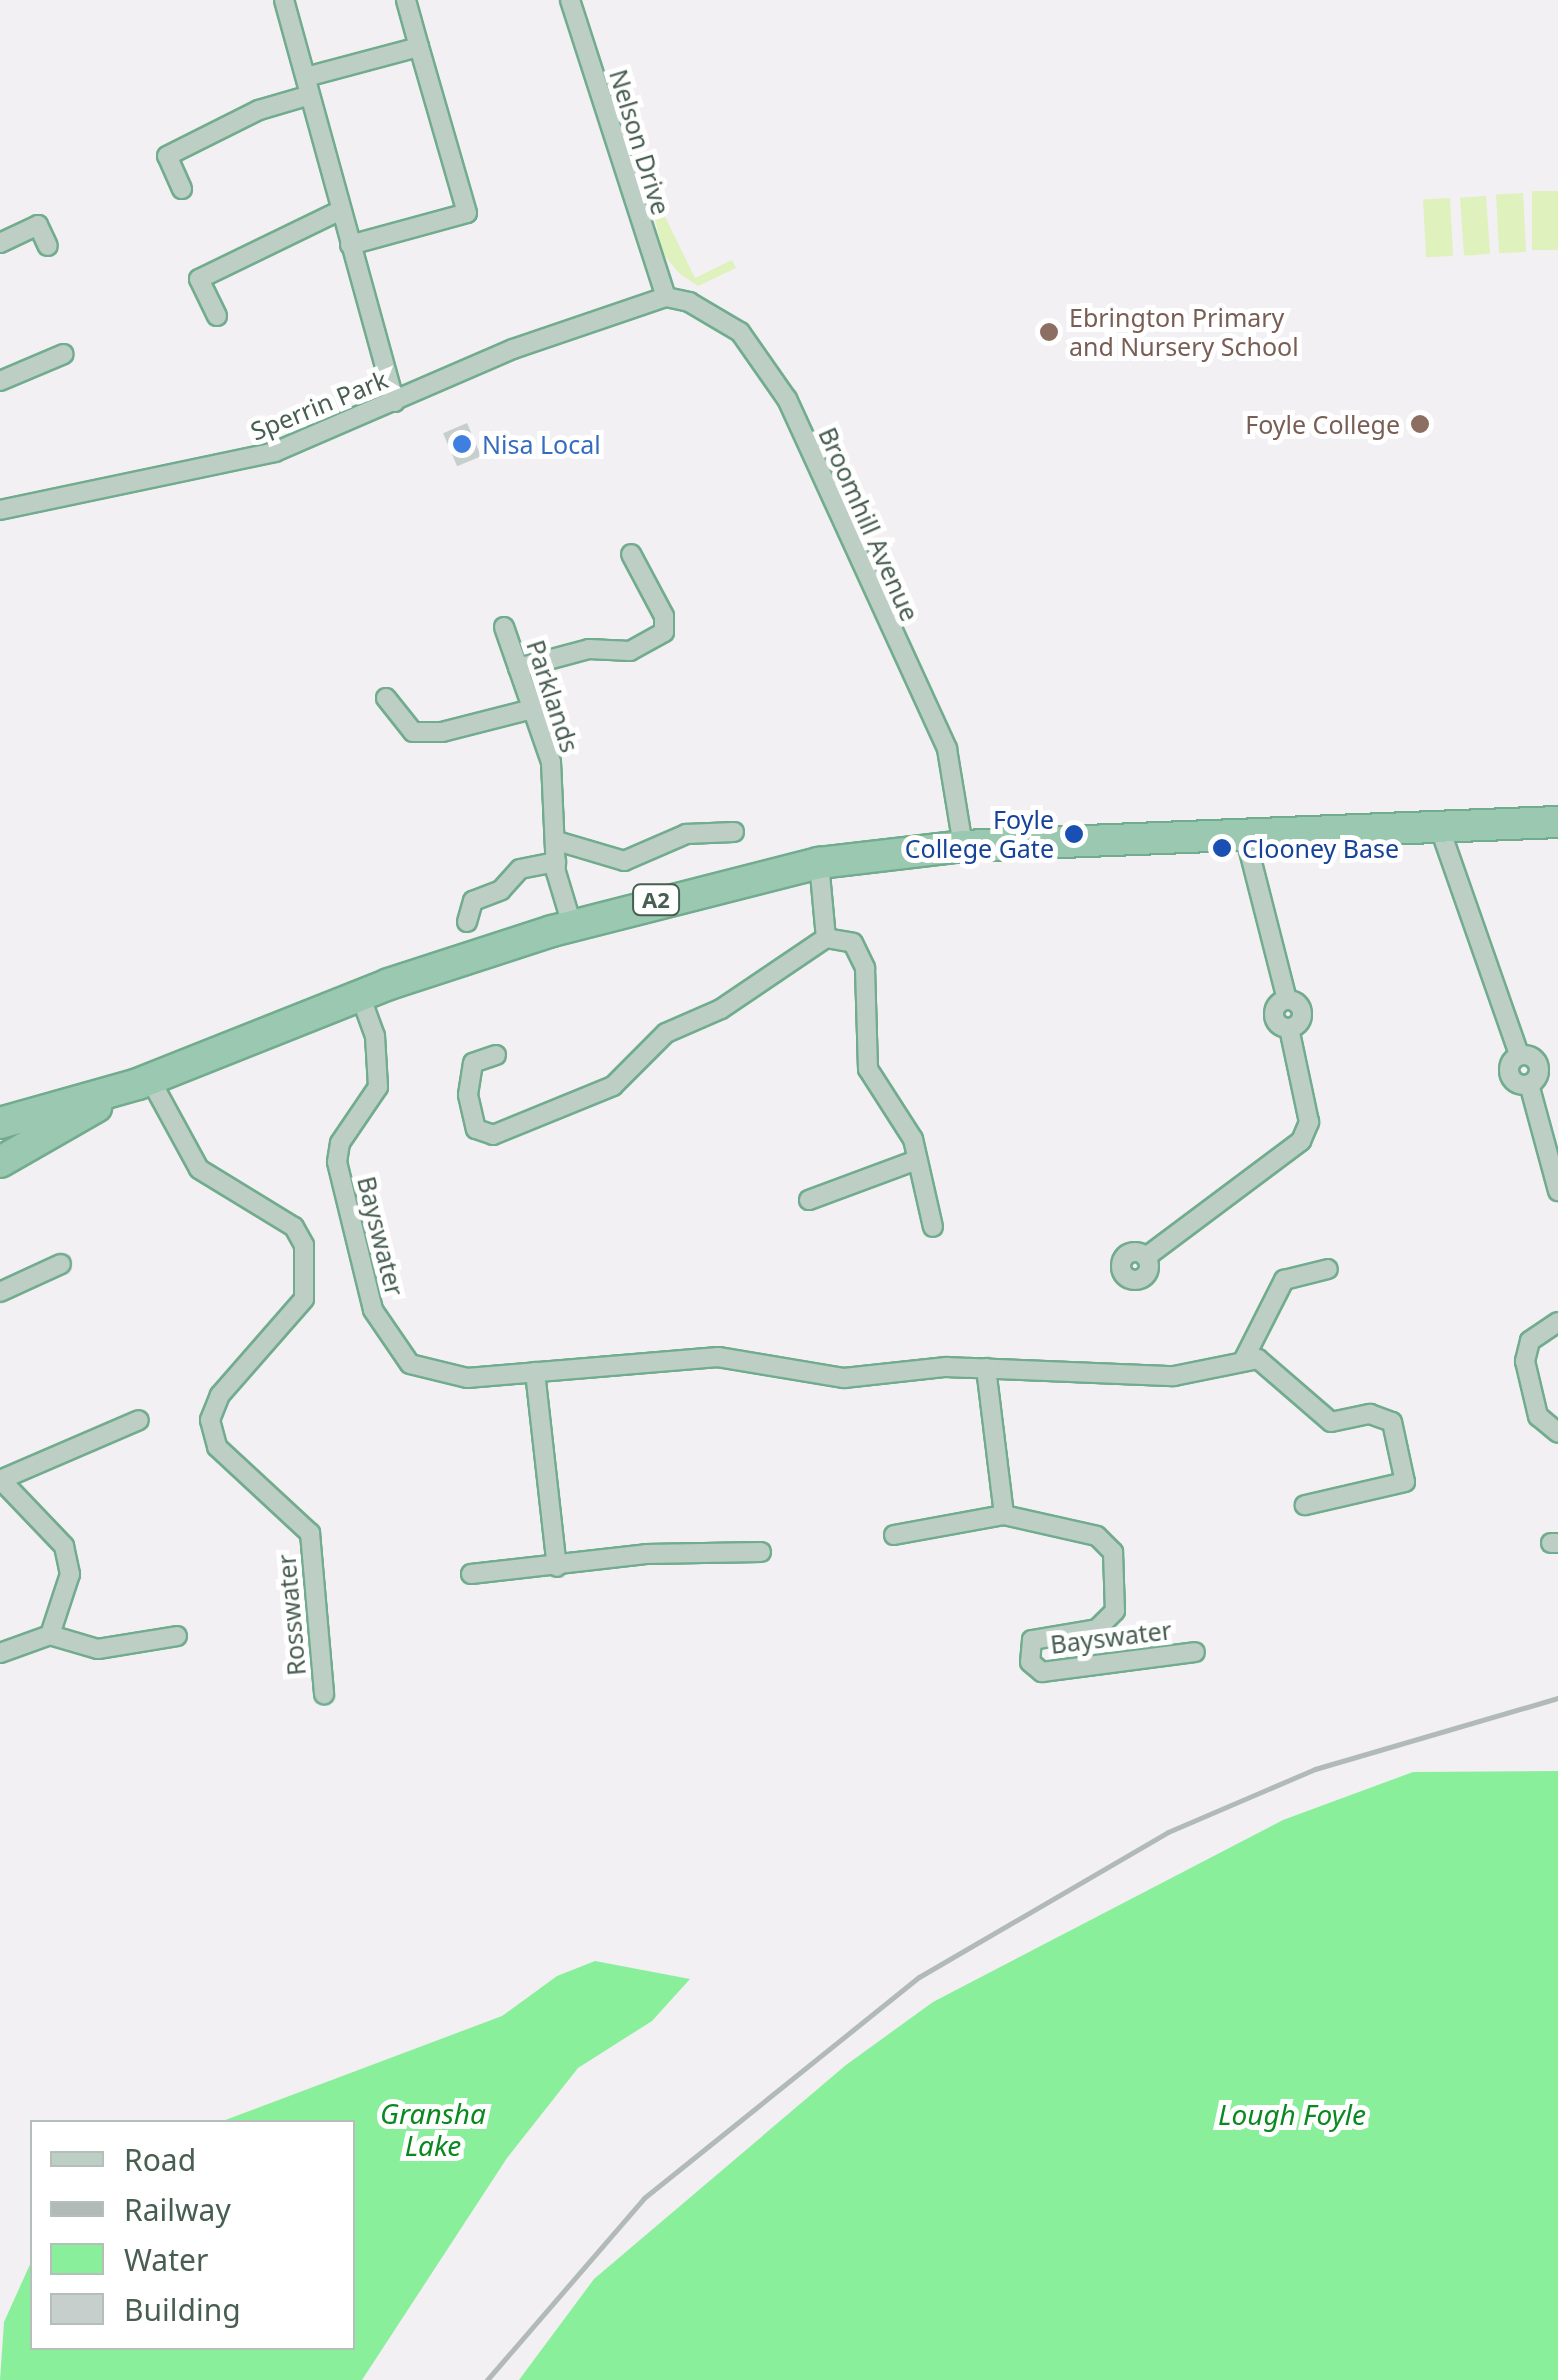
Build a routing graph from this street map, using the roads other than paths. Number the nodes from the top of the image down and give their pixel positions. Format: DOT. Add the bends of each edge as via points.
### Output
graph roads {
  1 [pos="284,0"];
  2 [pos="406,0"];
  3 [pos="570,0"];
  4 [pos="420,47"];
  5 [pos="308,86"];
  6 [pos="182,189"];
  7 [pos="341,210"];
  8 [pos="0,243"];
  9 [pos="350,245"];
  10 [pos="48,246"];
  11 [pos="666,297"];
  12 [pos="217,316"];
  13 [pos="64,354"];
  14 [pos="0,381"];
  15 [pos="396,402"];
  16 [pos="0,510"];
  17 [pos="631,554"];
  18 [pos="504,628"];
  19 [pos="518,668"];
  20 [pos="386,698"];
  21 [pos="532,709"];
  22 [pos="1558,822"];
  23 [pos="1439,826"];
  24 [pos="734,832"];
  25 [pos="1246,836"];
  26 [pos="557,841"];
  27 [pos="963,846"];
  28 [pos="556,862"];
  29 [pos="819,863"];
  30 [pos="467,922"];
  31 [pos="572,924"];
  32 [pos="826,938"];
  33 [pos="360,996"];
  34 [pos="496,1054"];
  35 [pos="144,1081"];
  36 [pos="0,1123"];
  37 [pos="0,1162"];
  38 [pos="914,1162"];
  39 [pos="1558,1191"];
  40 [pos="808,1200"];
  41 [pos="933,1227"];
  42 [pos="1146,1257"];
  43 [pos="61,1264"];
  44 [pos="1328,1269"];
  45 [pos="0,1292"];
  46 [pos="1558,1322"];
  47 [pos="1244,1359"];
  48 [pos="986,1368"];
  49 [pos="535,1372"];
  50 [pos="139,1420"];
  51 [pos="1558,1434"];
  52 [pos="0,1480"];
  53 [pos="1305,1505"];
  54 [pos="1004,1514"];
  55 [pos="894,1535"];
  56 [pos="760,1552"];
  57 [pos="557,1567"];
  58 [pos="471,1574"];
  59 [pos="50,1635"];
  60 [pos="177,1636"];
  61 [pos="0,1652"];
  62 [pos="1195,1652"];
  63 [pos="324,1694"];
  1 -- 5 [label="street"];
  2 -- 4 [label="street"];
  3 -- 11 [label="street, Nelson Drive"];
  4 -- 5 [label="street"];
  4 -- 9 [label="street" via="467,213"];
  5 -- 6 [label="street" via="168,156"];
  5 -- 7 [label="street"];
  7 -- 9 [label="street"];
  7 -- 12 [label="street" via="200,279"];
  8 -- 10 [label="street" via="38,225"];
  9 -- 15 [label="street"];
  11 -- 15 [label="street, Sperrin Park" via="513,349"];
  11 -- 27 [label="street, Broomhill Avenue" via="728,320 761,354 787,399 946,749"];
  13 -- 14 [label="street"];
  15 -- 16 [label="street, Sperrin Park" via="259,457"];
  17 -- 19 [label="street" via="664,616 664,632 630,651 589,649"];
  18 -- 19 [label="street, Parklands"];
  19 -- 21 [label="street, Parklands"];
  20 -- 21 [label="street" via="413,732"];
  21 -- 26 [label="street, Parklands" via="551,762"];
  22 -- 23 [label="highway, A2"];
  23 -- 25 [label="highway, A2"];
  23 -- 39 [label="street" via="1519,1055 1510,1075 1529,1084"];
  24 -- 26 [label="street" via="686,834 624,861"];
  25 -- 27 [label="highway, A2"];
  25 -- 42 [label="street" via="1287,1000 1274,1017 1289,1028 1309,1122 1301,1142"];
  26 -- 28 [label="street, Parklands"];
  27 -- 29 [label="highway, A2"];
  28 -- 30 [label="street" via="520,869 501,890 473,902"];
  28 -- 31 [label="street, Parklands"];
  29 -- 31 [label="highway, A2"];
  29 -- 32 [label="street"];
  31 -- 33 [label="highway, A2"];
  32 -- 34 [label="street" via="721,1009 666,1033 614,1086 493,1135 476,1129 468,1095 473,1063"];
  32 -- 38 [label="street" via="853,943 865,968 868,1069 912,1138"];
  33 -- 35 [label="highway, A2"];
  33 -- 49 [label="street, Bayswater" via="375,1036 378,1086 340,1143 337,1162 386,1340 410,1364 438,1376"];
  35 -- 36 [label="highway, A2"];
  35 -- 37 [label="highway, A2"];
  35 -- 63 [label="street, Rosswater" via="198,1168 294,1227 304,1244 304,1300 220,1395 210,1420 217,1447 310,1533"];
  38 -- 40 [label="street"];
  38 -- 41 [label="street"];
  43 -- 45 [label="street"];
  44 -- 47 [label="street" via="1284,1280"];
  46 -- 51 [label="street" via="1530,1341 1526,1361 1531,1401 1545,1428"];
  47 -- 48 [label="street, Bayswater" via="1174,1376"];
  47 -- 53 [label="street" via="1269,1363 1304,1405 1331,1422 1370,1414 1392,1422 1405,1482"];
  48 -- 49 [label="street, Bayswater" via="844,1378 718,1356"];
  48 -- 54 [label="street"];
  49 -- 57 [label="street"];
  50 -- 52 [label="street"];
  52 -- 59 [label="street" via="64,1546 66,1602"];
  54 -- 55 [label="street, Bayswater"];
  54 -- 62 [label="street, Bayswater" via="1068,1525 1113,1552 1115,1612 1097,1630 1032,1640 1030,1662 1042,1672"];
  56 -- 57 [label="street" via="646,1554"];
  57 -- 58 [label="street"];
  59 -- 60 [label="street" via="98,1648"];
  59 -- 61 [label="street"];
}
